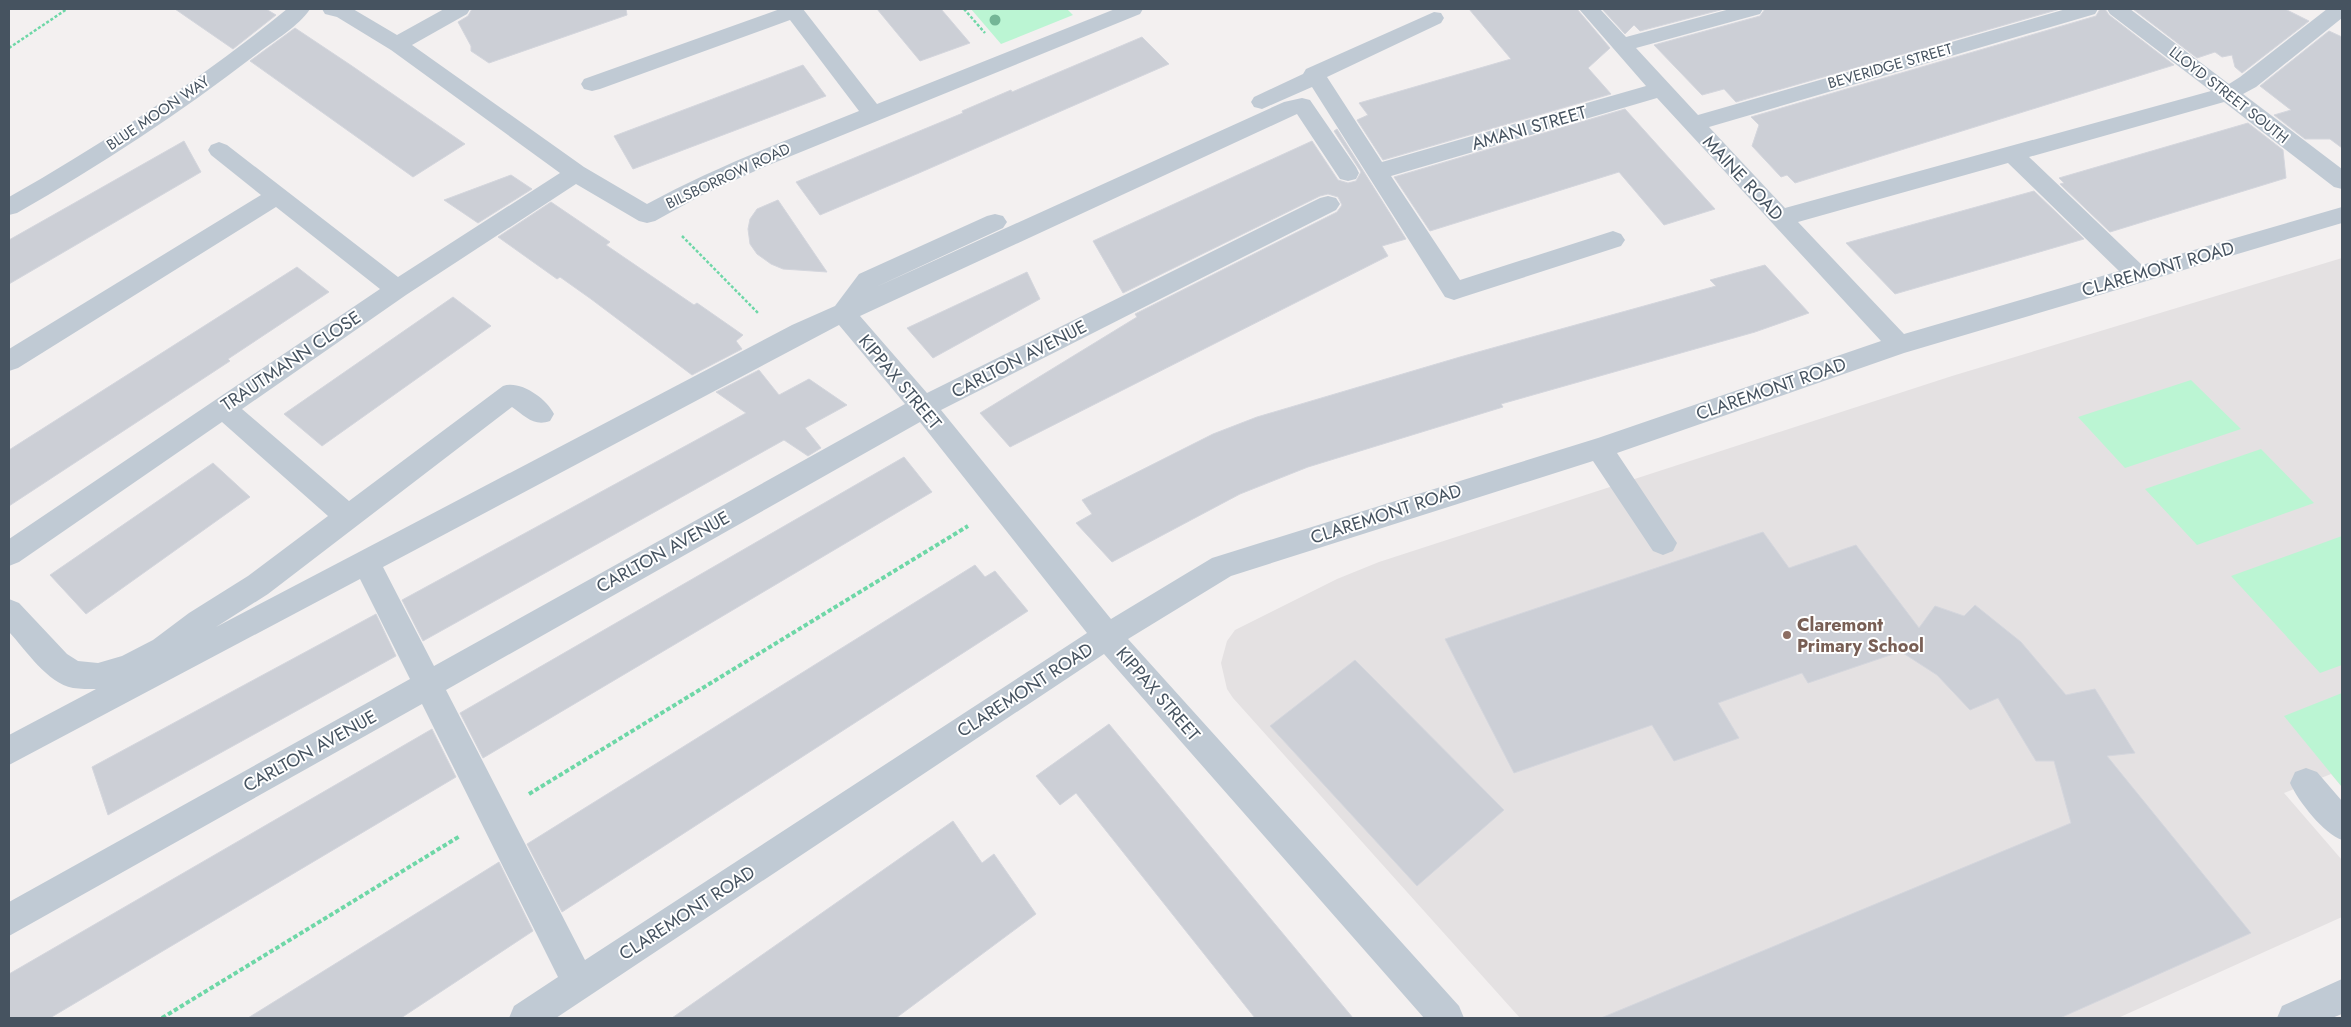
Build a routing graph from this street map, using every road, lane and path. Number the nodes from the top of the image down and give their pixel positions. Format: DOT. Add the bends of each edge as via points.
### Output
graph roads {
  1 [pos="67,9"];
  2 [pos="300,9"];
  3 [pos="332,9"];
  4 [pos="460,9"];
  5 [pos="964,9"];
  6 [pos="1133,9"];
  7 [pos="1589,9"];
  8 [pos="1753,9"];
  9 [pos="2088,9"];
  10 [pos="2340,9"];
  11 [pos="793,10"];
  12 [pos="2134,13"];
  13 [pos="1434,18"];
  14 [pos="986,35"];
  15 [pos="398,45"];
  16 [pos="1622,45"];
  17 [pos="9,48"];
  18 [pos="1316,77"];
  19 [pos="592,84"];
  20 [pos="1661,89"];
  21 [pos="2227,94"];
  22 [pos="873,114"];
  23 [pos="1693,124"];
  24 [pos="219,150"];
  25 [pos="2014,154"];
  26 [pos="1387,169"];
  27 [pos="576,172"];
  28 [pos="1348,173"];
  29 [pos="2342,181"];
  30 [pos="277,196"];
  31 [pos="12,202"];
  32 [pos="1328,204"];
  33 [pos="647,215"];
  34 [pos="2342,215"];
  35 [pos="1781,218"];
  36 [pos="1613,240"];
  37 [pos="2138,275"];
  38 [pos="397,289"];
  39 [pos="843,313"];
  40 [pos="812,327"];
  41 [pos="1899,345"];
  42 [pos="9,361"];
  43 [pos="222,407"];
  44 [pos="923,407"];
  45 [pos="542,414"];
  46 [pos="1599,448"];
  47 [pos="1002,505"];
  48 [pos="348,516"];
  49 [pos="1663,543"];
  50 [pos="9,554"];
  51 [pos="366,562"];
  52 [pos="9,612"];
  53 [pos="1108,636"];
  54 [pos="428,684"];
  55 [pos="9,751"];
  56 [pos="2306,783"];
  57 [pos="494,815"];
  58 [pos="2342,825"];
  59 [pos="9,920"];
  60 [pos="579,984"];
  61 [pos="2342,996"];
  62 [pos="162,1018"];
  63 [pos="526,1018"];
  64 [pos="1447,1018"];
  65 [pos="2294,1018"];
  1 -- 17 [label="path"];
  2 -- 31 [label="street, BLUE MOON WAY" via="256,46 113,144"];
  3 -- 15 [label="street, BILSBORROW ROAD" via="344,12"];
  4 -- 15 [label="street"];
  5 -- 14 [label="path"];
  6 -- 22 [label="street, BILSBORROW ROAD"];
  7 -- 16 [label="street, MAINE ROAD"];
  8 -- 16 [label="street"];
  9 -- 23 [label="street, BEVERIDGE STREET"];
  10 -- 21 [label="street" via="2248,82"];
  11 -- 19 [label="street"];
  11 -- 22 [label="street"];
  12 -- 21 [label="street, LLOYD STREET SOUTH"];
  13 -- 18 [label="street" via="1314,74"];
  15 -- 27 [label="street, BILSBORROW ROAD"];
  16 -- 20 [label="street, MAINE ROAD"];
  18 -- 26 [label="street"];
  18 -- 39 [label="street" via="868,280"];
  20 -- 23 [label="street, MAINE ROAD"];
  20 -- 26 [label="street, AMANI STREET"];
  21 -- 25 [label="street"];
  21 -- 29 [label="street, LLOYD STREET SOUTH"];
  22 -- 33 [label="street, BILSBORROW ROAD" via="694,189"];
  23 -- 35 [label="street, MAINE ROAD"];
  24 -- 30 [label="street"];
  25 -- 35 [label="street"];
  25 -- 37 [label="street"];
  26 -- 36 [label="street" via="1454,291"];
  27 -- 33 [label="street, BILSBORROW ROAD"];
  27 -- 38 [label="street, TRAUTMANN CLOSE"];
  28 -- 39 [label="street" via="1302,105 1292,107"];
  30 -- 38 [label="street"];
  30 -- 42 [label="street"];
  32 -- 44 [label="street, CARLTON AVENUE"];
  33 -- 40 [label="path" via="684,237 762,318 790,326"];
  34 -- 37 [label="street, CLAREMONT ROAD"];
  35 -- 41 [label="street, MAINE ROAD"];
  37 -- 41 [label="street, CLAREMONT ROAD"];
  38 -- 43 [label="street, TRAUTMANN CLOSE"];
  39 -- 40 [label="street"];
  39 -- 44 [label="street, KIPPAX STREET"];
  40 -- 51 [label="street"];
  41 -- 46 [label="street, CLAREMONT ROAD"];
  43 -- 48 [label="street"];
  43 -- 50 [label="street, TRAUTMANN CLOSE"];
  44 -- 47 [label="street, KIPPAX STREET"];
  44 -- 54 [label="street, CARLTON AVENUE"];
  45 -- 48 [label="street" via="512,393"];
  46 -- 49 [label="street"];
  46 -- 53 [label="street, CLAREMONT ROAD" via="1222,567"];
  47 -- 53 [label="street, KIPPAX STREET"];
  47 -- 57 [label="path"];
  48 -- 52 [label="street" via="258,586 199,622 163,649 128,668 98,676 72,674"];
  51 -- 54 [label="street"];
  51 -- 55 [label="street"];
  53 -- 60 [label="street, CLAREMONT ROAD"];
  53 -- 64 [label="street, KIPPAX STREET"];
  54 -- 57 [label="street"];
  54 -- 59 [label="street, CARLTON AVENUE"];
  56 -- 58 [label="street"];
  57 -- 60 [label="street"];
  57 -- 62 [label="path"];
  60 -- 63 [label="street, CLAREMONT ROAD"];
  61 -- 65 [label="street"];
}
